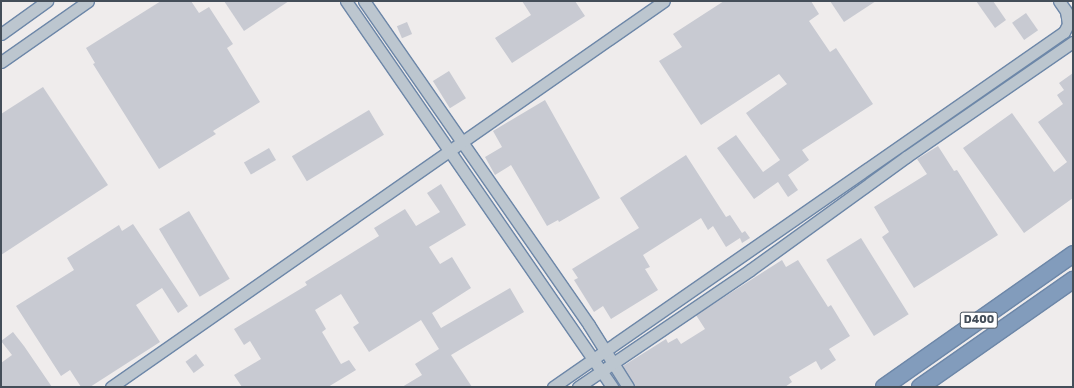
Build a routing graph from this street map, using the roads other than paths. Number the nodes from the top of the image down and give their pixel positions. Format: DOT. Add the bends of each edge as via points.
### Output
graph roads {
  1 [pos="47,1"];
  2 [pos="88,1"];
  3 [pos="346,1"];
  4 [pos="364,1"];
  5 [pos="664,1"];
  6 [pos="1059,1"];
  7 [pos="1,34"];
  8 [pos="1073,42"];
  9 [pos="1,62"];
  10 [pos="462,143"];
  11 [pos="450,151"];
  12 [pos="1073,254"];
  13 [pos="1073,280"];
  14 [pos="604,351"];
  15 [pos="594,358"];
  16 [pos="612,362"];
  17 [pos="601,371"];
  18 [pos="111,387"];
  19 [pos="553,387"];
  20 [pos="578,387"];
  21 [pos="612,387"];
  22 [pos="628,387"];
  23 [pos="884,387"];
  24 [pos="920,387"];
  1 -- 7 [label="street"];
  2 -- 9 [label="street"];
  3 -- 11 [label="street"];
  4 -- 10 [label="street"];
  5 -- 10 [label="street"];
  6 -- 14 [label="street" via="1066,11 1068,24 1064,32"];
  8 -- 16 [label="street" via="906,157 750,270"];
  10 -- 11 [label="street"];
  10 -- 14 [label="street" via="589,325"];
  11 -- 15 [label="street"];
  11 -- 18 [label="street"];
  12 -- 23 [label="highway, D400"];
  13 -- 24 [label="highway, D400"];
  14 -- 15 [label="street"];
  14 -- 16 [label="street"];
  15 -- 17 [label="street"];
  15 -- 19 [label="street"];
  16 -- 17 [label="street"];
  16 -- 22 [label="street"];
  17 -- 20 [label="street"];
  17 -- 21 [label="street"];
}
